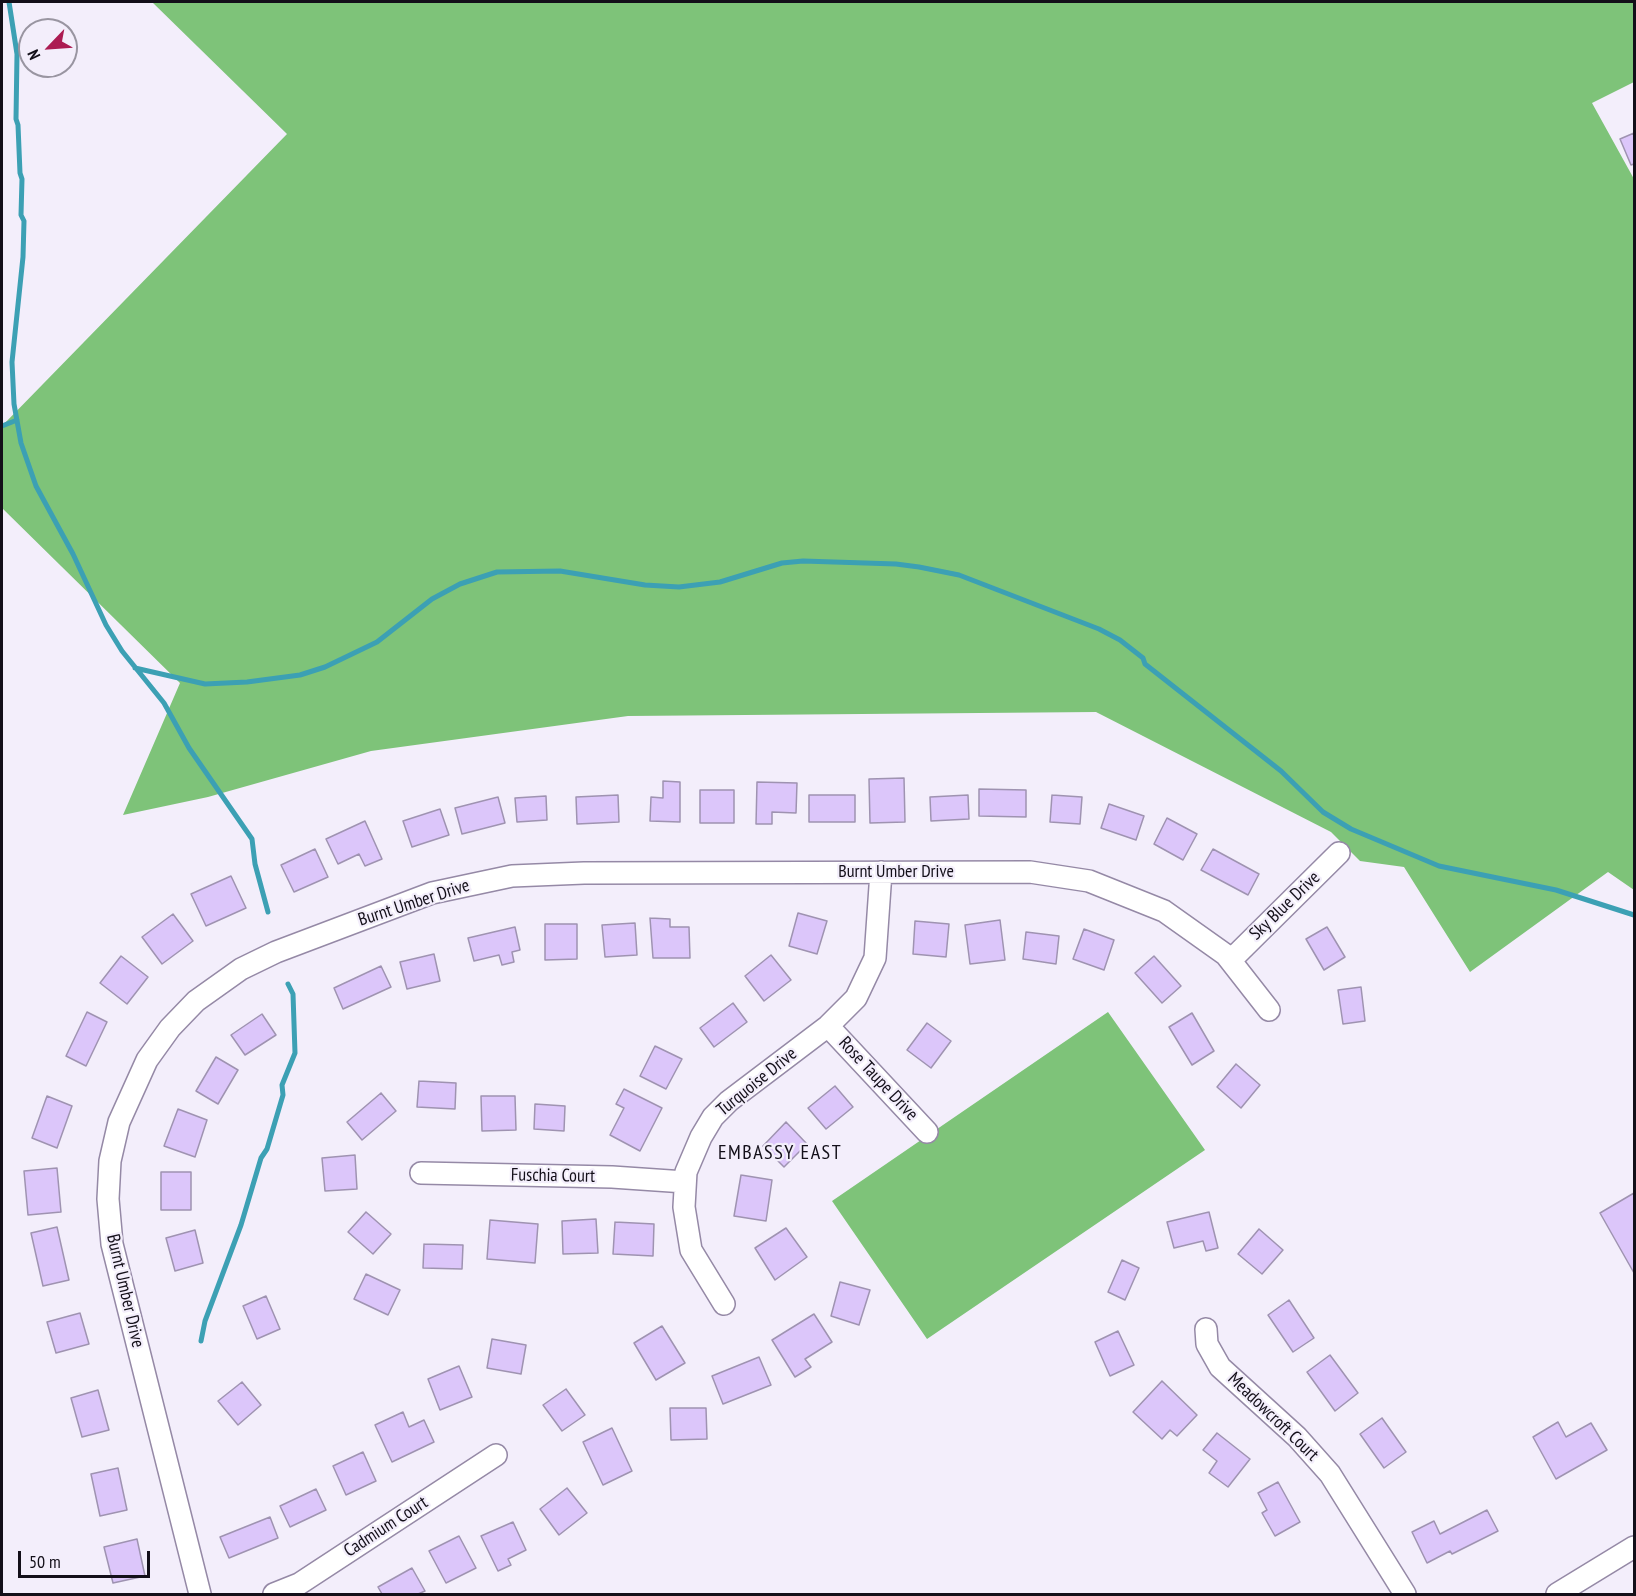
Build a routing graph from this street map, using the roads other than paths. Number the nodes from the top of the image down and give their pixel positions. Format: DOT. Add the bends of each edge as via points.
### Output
graph roads {
  1 [pos="1339,853"];
  2 [pos="881,872"];
  3 [pos="1231,960"];
  4 [pos="1269,1010"];
  5 [pos="828,1026"];
  6 [pos="927,1132"];
  7 [pos="421,1173"];
  8 [pos="685,1182"];
  9 [pos="724,1304"];
  10 [pos="1206,1329"];
  11 [pos="496,1455"];
  12 [pos="1635,1548"];
  13 [pos="200,1594"];
  14 [pos="274,1594"];
  15 [pos="1405,1594"];
  16 [pos="1557,1594"];
  1 -- 3 [label="street, Sky Blue Drive"];
  2 -- 3 [label="street, Burnt Umber Drive" via="1030,872 1089,881 1164,911"];
  2 -- 5 [label="street, Turquoise Drive" via="875,958 856,998"];
  2 -- 13 [label="street, Burnt Umber Drive" via="584,873 512,876 470,883 432,893 276,952 218,983 170,1028 147,1060 119,1122 110,1161 108,1198 112,1244"];
  3 -- 4 [label="street, Burnt Umber Drive"];
  5 -- 6 [label="street, Rose Taupe Drive"];
  5 -- 8 [label="street, Turquoise Drive" via="729,1101 713,1118 694,1152"];
  7 -- 8 [label="street, Fuschia Court"];
  8 -- 9 [label="street, Turquoise Drive" via="684,1207 691,1250"];
  10 -- 15 [label="street, Meadowcroft Court" via="1208,1344 1220,1367 1297,1437 1330,1474"];
  11 -- 14 [label="street, Cadmium Court" via="299,1584"];
  12 -- 16 [label="street"];
}
